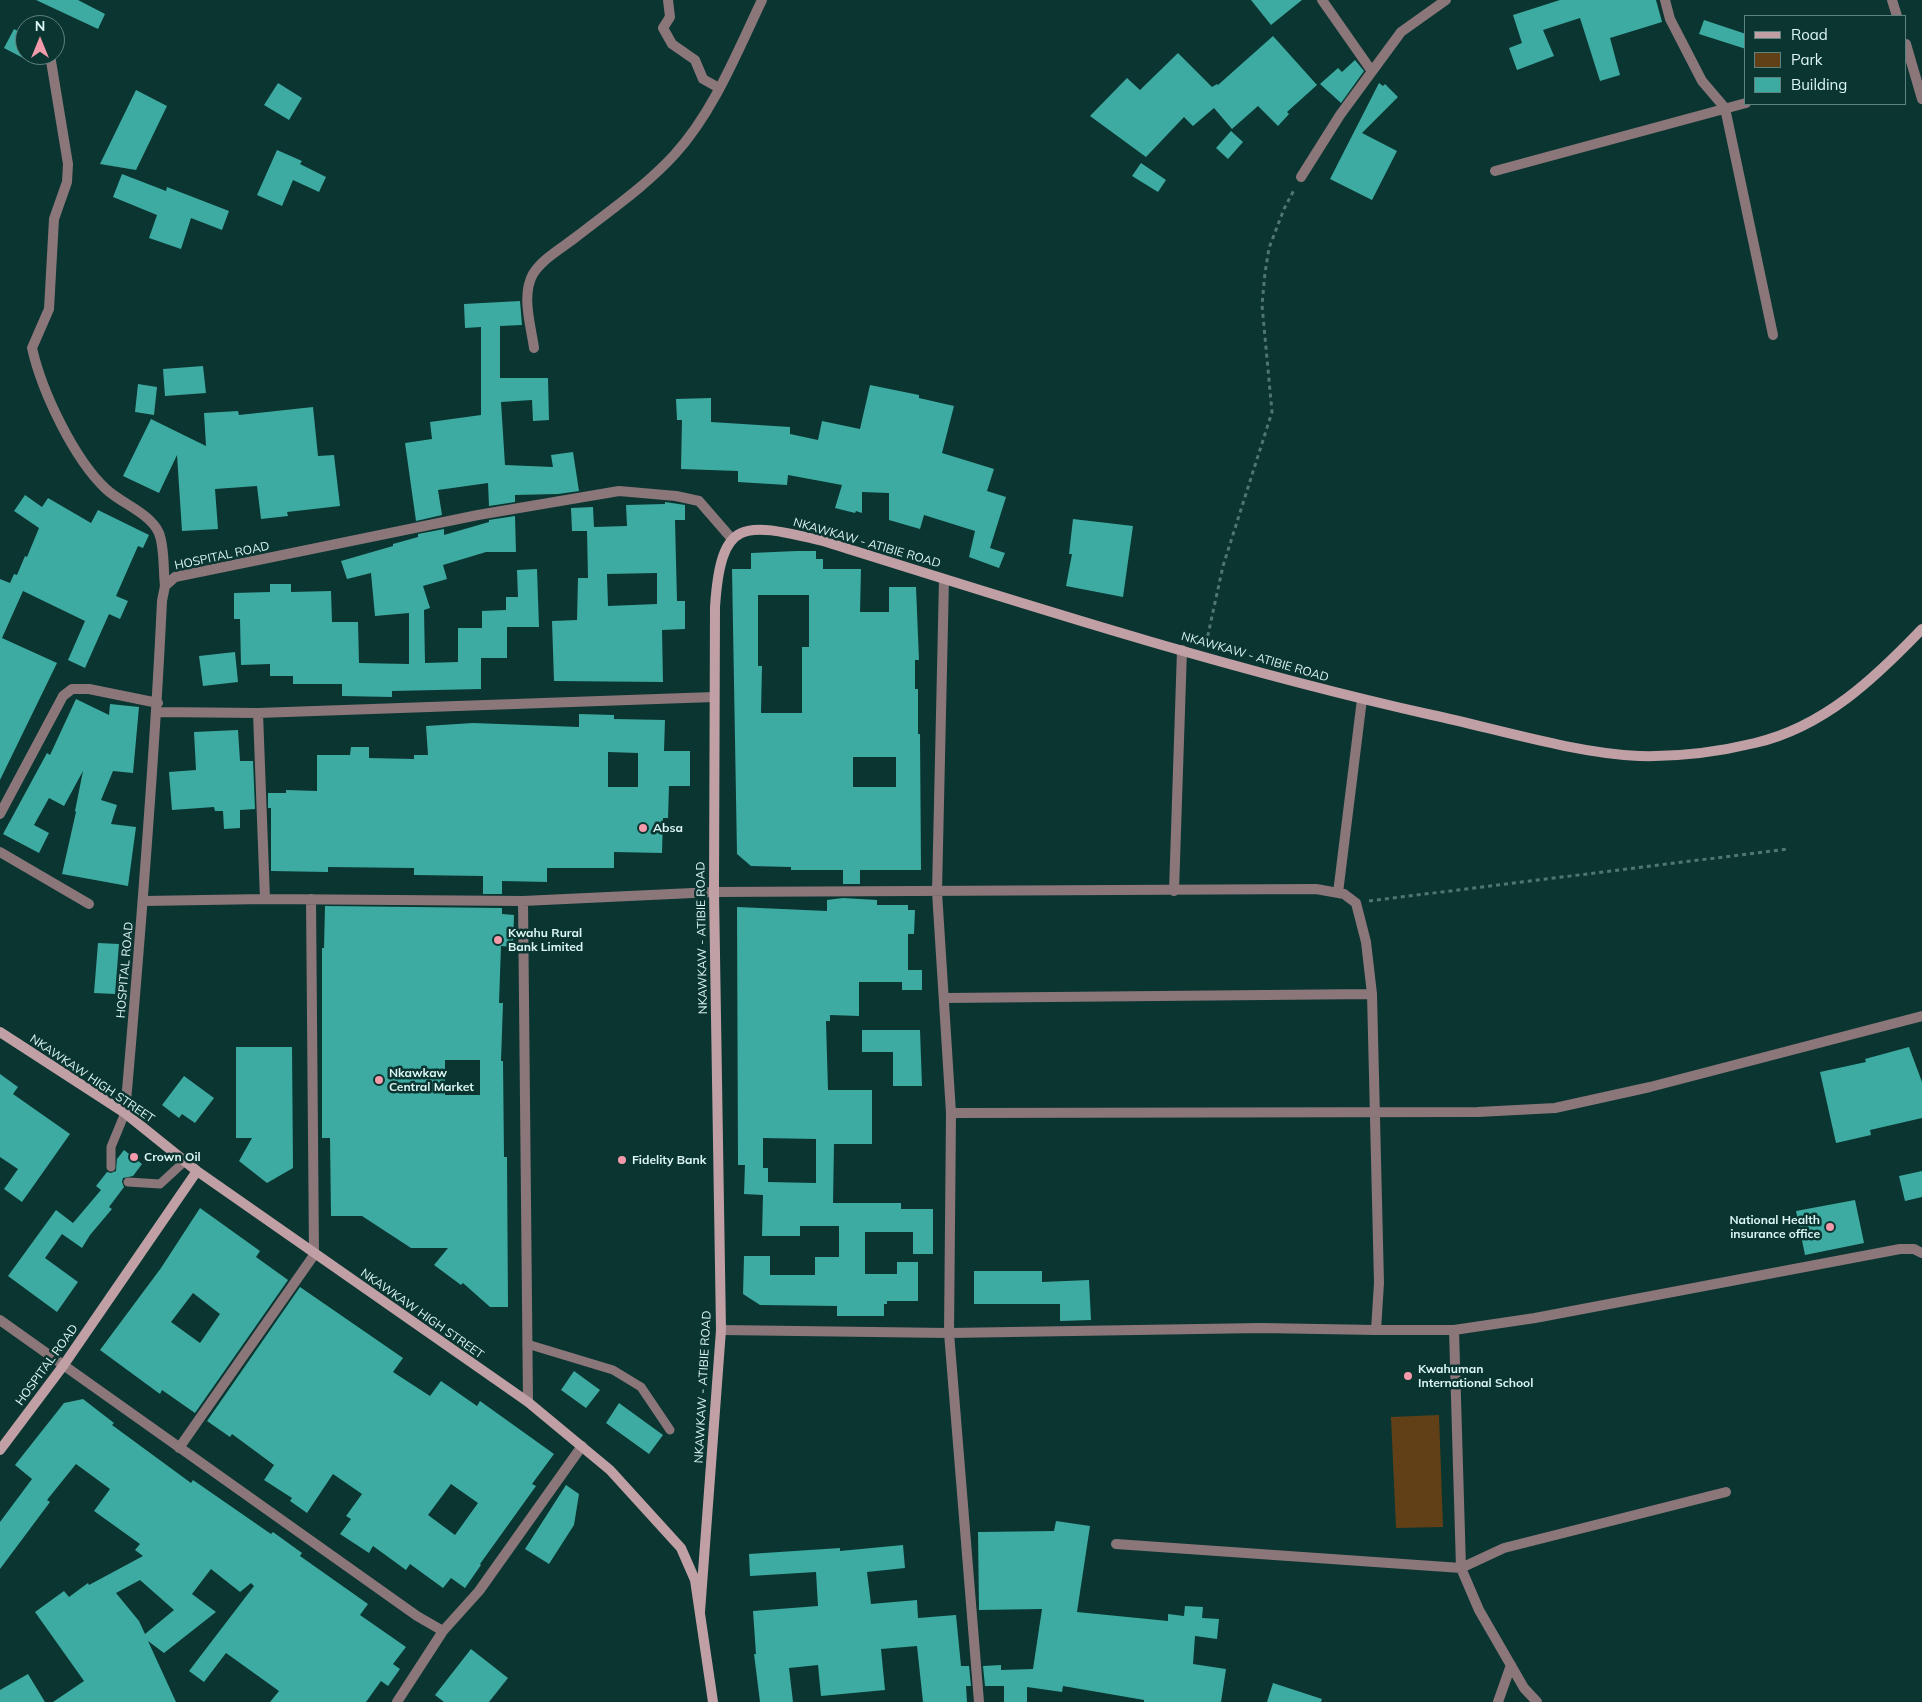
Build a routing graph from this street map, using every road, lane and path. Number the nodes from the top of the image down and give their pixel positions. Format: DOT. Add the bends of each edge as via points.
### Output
graph roads {
  1 [pos="668,0"];
  2 [pos="762,0"];
  3 [pos="1322,0"];
  4 [pos="1446,0"];
  5 [pos="1665,0"];
  6 [pos="1892,0"];
  7 [pos="1897,15"];
  8 [pos="1907,52"];
  9 [pos="52,65"];
  10 [pos="1371,70"];
  11 [pos="1910,74"];
  12 [pos="719,88"];
  13 [pos="1922,99"];
  14 [pos="1744,103"];
  15 [pos="1725,108"];
  16 [pos="1495,171"];
  17 [pos="1302,177"];
  18 [pos="1773,335"];
  19 [pos="534,348"];
  20 [pos="732,539"];
  21 [pos="944,579"];
  22 [pos="165,586"];
  23 [pos="1922,628"];
  24 [pos="1182,650"];
  25 [pos="1203,657"];
  26 [pos="714,697"];
  27 [pos="1362,699"];
  28 [pos="157,707"];
  29 [pos="258,713"];
  30 [pos="0,814"];
  31 [pos="1788,849"];
  32 [pos="0,852"];
  33 [pos="1174,891"];
  34 [pos="714,892"];
  35 [pos="937,892"];
  36 [pos="1338,893"];
  37 [pos="265,900"];
  38 [pos="311,900"];
  39 [pos="144,901"];
  40 [pos="523,901"];
  41 [pos="1356,903"];
  42 [pos="89,904"];
  43 [pos="1372,994"];
  44 [pos="945,998"];
  45 [pos="1922,1016"];
  46 [pos="0,1032"];
  47 [pos="1376,1112"];
  48 [pos="125,1113"];
  49 [pos="951,1113"];
  50 [pos="185,1161"];
  51 [pos="111,1167"];
  52 [pos="197,1171"];
  53 [pos="128,1182"];
  54 [pos="1922,1253"];
  55 [pos="314,1255"];
  56 [pos="0,1320"];
  57 [pos="721,1330"];
  58 [pos="1376,1330"];
  59 [pos="1454,1330"];
  60 [pos="949,1333"];
  61 [pos="527,1344"];
  62 [pos="63,1366"];
  63 [pos="528,1402"];
  64 [pos="670,1430"];
  65 [pos="582,1446"];
  66 [pos="179,1448"];
  67 [pos="0,1450"];
  68 [pos="1726,1492"];
  69 [pos="1116,1544"];
  70 [pos="1461,1568"];
  71 [pos="700,1612"];
  72 [pos="443,1631"];
  73 [pos="1511,1665"];
  74 [pos="397,1702"];
  75 [pos="713,1702"];
  76 [pos="979,1702"];
  77 [pos="1498,1702"];
  78 [pos="1536,1702"];
  1 -- 12 [label="street" via="670,17 663,28 672,44 695,60 703,80"];
  2 -- 12 [label="street"];
  3 -- 10 [label="street"];
  4 -- 10 [label="street" via="1401,32"];
  5 -- 15 [label="street" via="1670,19 1702,81"];
  6 -- 7 [label="street"];
  8 -- 11 [label="street"];
  9 -- 22 [label="street" via="68,164 67,182 54,219 49,310 32,348 60,424 90,470 106,490 148,520 158,532"];
  10 -- 17 [label="street"];
  11 -- 13 [label="street"];
  12 -- 19 [label="street" via="675,154 534,272 528,285"];
  14 -- 15 [label="street"];
  15 -- 16 [label="street"];
  15 -- 18 [label="street"];
  17 -- 25 [label="path" via="1284,209 1269,248 1265,273 1262,305 1272,412 1224,566"];
  20 -- 21 [label="main road, NKAWKAW - ATIBIE ROAD" via="745,530 780,531"];
  20 -- 22 [label="street, HOSPITAL ROAD" via="699,501 619,491 478,515 175,577"];
  20 -- 26 [label="main road, NKAWKAW - ATIBIE ROAD" via="719,562 716,585"];
  21 -- 24 [label="main road, NKAWKAW - ATIBIE ROAD"];
  21 -- 35 [label="street"];
  22 -- 28 [label="street, HOSPITAL ROAD"];
  23 -- 27 [label="main road, NKAWKAW - ATIBIE ROAD" via="1871,679 1830,711 1758,742 1695,754 1638,756 1607,752"];
  24 -- 25 [label="main road, NKAWKAW - ATIBIE ROAD"];
  24 -- 33 [label="street"];
  25 -- 27 [label="main road, NKAWKAW - ATIBIE ROAD"];
  26 -- 29 [label="street"];
  26 -- 34 [label="main road, NKAWKAW - ATIBIE ROAD"];
  27 -- 36 [label="street"];
  28 -- 29 [label="street"];
  28 -- 30 [label="street" via="89,689 72,689 63,696"];
  28 -- 39 [label="street, HOSPITAL ROAD"];
  29 -- 37 [label="street"];
  31 -- 41 [label="path"];
  32 -- 42 [label="street"];
  33 -- 35 [label="street"];
  33 -- 36 [label="street" via="1316,889"];
  34 -- 35 [label="street"];
  34 -- 40 [label="street"];
  34 -- 57 [label="main road, NKAWKAW - ATIBIE ROAD"];
  35 -- 44 [label="street"];
  36 -- 41 [label="street"];
  37 -- 38 [label="street"];
  37 -- 39 [label="street"];
  38 -- 40 [label="street"];
  38 -- 55 [label="street"];
  39 -- 48 [label="street, HOSPITAL ROAD"];
  40 -- 61 [label="street"];
  41 -- 43 [label="street" via="1366,942"];
  43 -- 44 [label="street"];
  43 -- 47 [label="street"];
  44 -- 49 [label="street"];
  45 -- 47 [label="street" via="1650,1087 1555,1108"];
  46 -- 48 [label="main road, NKAWKAW HIGH STREET"];
  47 -- 49 [label="street"];
  47 -- 58 [label="street" via="1379,1283"];
  48 -- 50 [label="main road, NKAWKAW HIGH STREET"];
  48 -- 51 [label="lane" via="111,1147"];
  49 -- 60 [label="street"];
  50 -- 52 [label="main road, NKAWKAW HIGH STREET"];
  50 -- 53 [label="lane" via="160,1184"];
  52 -- 55 [label="main road, NKAWKAW HIGH STREET"];
  52 -- 62 [label="main road, HOSPITAL ROAD"];
  54 -- 59 [label="street" via="1914,1249 1900,1249 1535,1318"];
  55 -- 63 [label="main road, NKAWKAW HIGH STREET"];
  55 -- 66 [label="street"];
  56 -- 62 [label="street"];
  57 -- 60 [label="street"];
  57 -- 71 [label="main road, NKAWKAW - ATIBIE ROAD"];
  58 -- 59 [label="street"];
  58 -- 60 [label="street" via="1261,1328"];
  59 -- 70 [label="street"];
  60 -- 76 [label="street"];
  61 -- 63 [label="street"];
  61 -- 64 [label="lane" via="613,1370 641,1388"];
  62 -- 66 [label="street"];
  62 -- 67 [label="main road, HOSPITAL ROAD"];
  63 -- 65 [label="main road, NKAWKAW HIGH STREET"];
  65 -- 71 [label="main road, NKAWKAW HIGH STREET" via="610,1470 681,1548 695,1580"];
  65 -- 72 [label="street" via="479,1591"];
  66 -- 72 [label="street"];
  68 -- 70 [label="street" via="1504,1548"];
  69 -- 70 [label="street"];
  70 -- 73 [label="street" via="1479,1610"];
  71 -- 75 [label="main road, NKAWKAW HIGH STREET"];
  72 -- 74 [label="street"];
  73 -- 77 [label="street"];
  73 -- 78 [label="street"];
}
